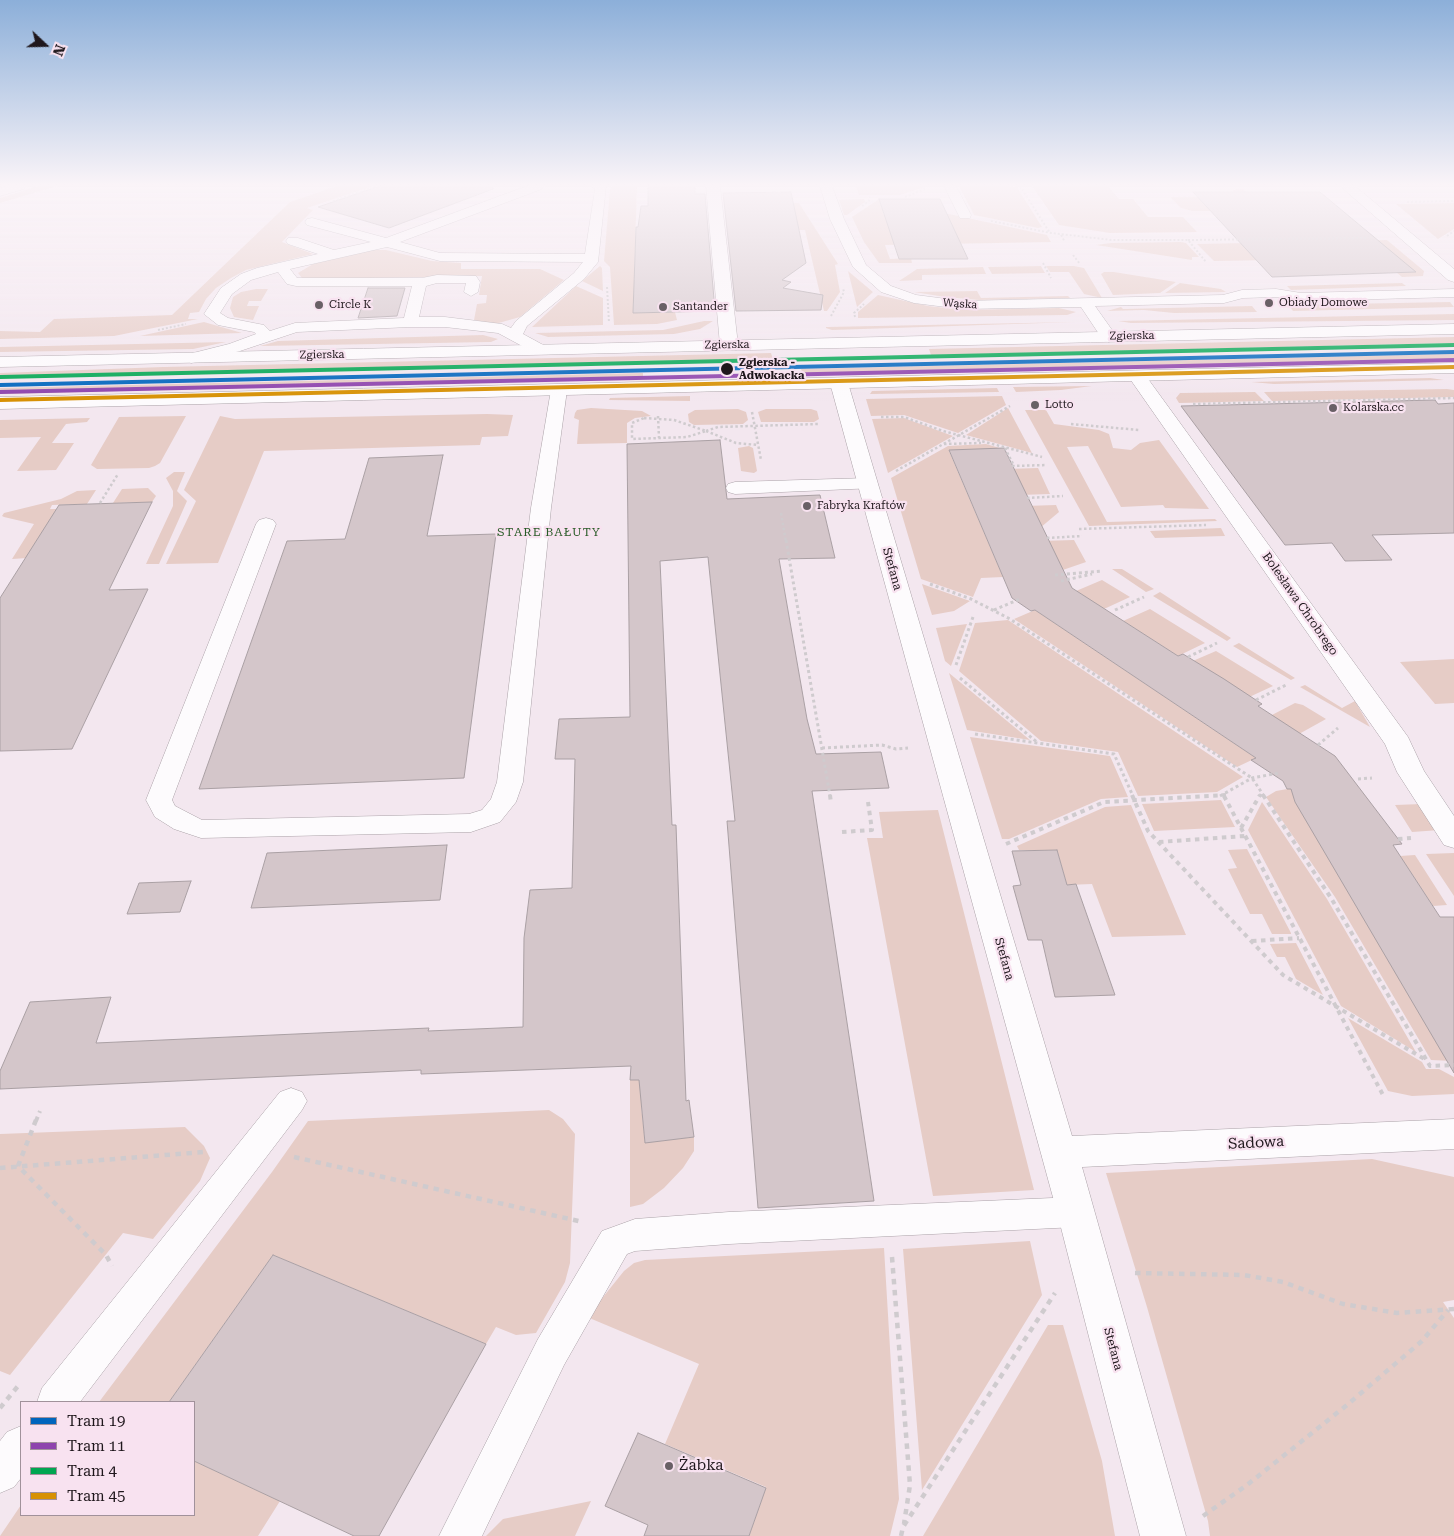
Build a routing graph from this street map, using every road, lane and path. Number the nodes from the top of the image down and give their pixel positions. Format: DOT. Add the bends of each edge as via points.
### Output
graph roads {
  1 [pos="321,258"];
  2 [pos="446,258"];
  3 [pos="720,258"];
  4 [pos="856,258"];
  5 [pos="1075,258"];
  6 [pos="1202,258"];
  7 [pos="1431,258"];
  8 [pos="591,260"];
  9 [pos="1206,262"];
  10 [pos="1043,263"];
  11 [pos="1080,264"];
  12 [pos="282,266"];
  13 [pos="1454,277"];
  14 [pos="296,282"];
  15 [pos="421,283"];
  16 [pos="1053,283"];
  17 [pos="226,291"];
  18 [pos="471,292"];
  19 [pos="1454,293"];
  20 [pos="1085,302"];
  21 [pos="467,309"];
  22 [pos="215,317"];
  23 [pos="410,322"];
  24 [pos="450,322"];
  25 [pos="610,327"];
  26 [pos="1454,329"];
  27 [pos="150,331"];
  28 [pos="515,335"];
  29 [pos="1109,337"];
  30 [pos="259,340"];
  31 [pos="729,345"];
  32 [pos="541,350"];
  33 [pos="191,358"];
  34 [pos="0,362"];
  35 [pos="1454,368"];
  36 [pos="1137,376"];
  37 [pos="839,383"];
  38 [pos="559,390"];
  39 [pos="1454,398"];
  40 [pos="0,403"];
  41 [pos="1014,403"];
  42 [pos="1184,404"];
  43 [pos="659,408"];
  44 [pos="658,417"];
  45 [pos="876,418"];
  46 [pos="827,423"];
  47 [pos="1071,424"];
  48 [pos="1146,430"];
  49 [pos="706,431"];
  50 [pos="959,435"];
  51 [pos="659,438"];
  52 [pos="986,443"];
  53 [pos="944,444"];
  54 [pos="758,445"];
  55 [pos="1005,448"];
  56 [pos="1042,457"];
  57 [pos="1047,465"];
  58 [pos="118,474"];
  59 [pos="880,478"];
  60 [pos="735,488"];
  61 [pos="1063,496"];
  62 [pos="1027,498"];
  63 [pos="100,504"];
  64 [pos="781,511"];
  65 [pos="1242,523"];
  66 [pos="266,524"];
  67 [pos="1079,529"];
  68 [pos="1082,536"];
  69 [pos="1047,538"];
  70 [pos="1055,576"];
  71 [pos="1061,581"];
  72 [pos="924,583"];
  73 [pos="1144,597"];
  74 [pos="1020,600"];
  75 [pos="993,610"];
  76 [pos="1115,610"];
  77 [pos="974,617"];
  78 [pos="1217,642"];
  79 [pos="1188,657"];
  80 [pos="1286,686"];
  81 [pos="1256,700"];
  82 [pos="1338,728"];
  83 [pos="958,740"];
  84 [pos="1038,743"];
  85 [pos="1318,745"];
  86 [pos="822,748"];
  87 [pos="1278,773"];
  88 [pos="1252,778"];
  89 [pos="1372,778"];
  90 [pos="1358,779"];
  91 [pos="1261,794"];
  92 [pos="1224,796"];
  93 [pos="1135,801"];
  94 [pos="868,802"];
  95 [pos="831,804"];
  96 [pos="1241,828"];
  97 [pos="842,832"];
  98 [pos="1245,836"];
  99 [pos="1411,838"];
  100 [pos="1454,838"];
  101 [pos="1398,839"];
  102 [pos="1159,842"];
  103 [pos="1005,844"];
  104 [pos="1299,938"];
  105 [pos="1252,941"];
  106 [pos="1335,1006"];
  107 [pos="1428,1062"];
  108 [pos="1454,1065"];
  109 [pos="1383,1095"];
  110 [pos="291,1101"];
  111 [pos="40,1111"];
  112 [pos="1454,1134"];
  113 [pos="253,1150"];
  114 [pos="1058,1152"];
  115 [pos="18,1166"];
  116 [pos="0,1168"];
  117 [pos="1076,1212"];
  118 [pos="889,1221"];
  119 [pos="589,1223"];
  120 [pos="114,1269"];
  121 [pos="1093,1275"];
  122 [pos="1451,1310"];
  123 [pos="25,1377"];
  124 [pos="57,1401"];
  125 [pos="0,1408"];
  126 [pos="20,1447"];
  127 [pos="0,1473"];
  128 [pos="1194,1522"];
  129 [pos="903,1528"];
  130 [pos="460,1536"];
  131 [pos="901,1536"];
  132 [pos="1163,1536"];
  1 -- 12 [label="lane"];
  2 -- 8 [label="lane"];
  3 -- 31 [label="main road"];
  4 -- 20 [label="lane, Wąska" via="871,278 892,292 914,298 962,305"];
  5 -- 11 [label="path"];
  6 -- 9 [label="path"];
  7 -- 13 [label="main road"];
  8 -- 25 [label="path" via="606,267"];
  8 -- 28 [label="lane" via="579,276 516,329"];
  10 -- 16 [label="path"];
  12 -- 14 [label="lane"];
  12 -- 17 [label="lane" via="246,277"];
  14 -- 15 [label="lane"];
  14 -- 17 [label="lane"];
  15 -- 18 [label="lane" via="437,279 471,279"];
  15 -- 23 [label="lane"];
  17 -- 22 [label="lane" via="213,310"];
  19 -- 20 [label="lane, Wąska" via="1301,297 1261,293 1224,299"];
  20 -- 29 [label="lane"];
  21 -- 24 [label="lane" via="462,317"];
  22 -- 27 [label="path"];
  22 -- 30 [label="lane" via="223,322 258,328 265,335"];
  23 -- 24 [label="lane"];
  23 -- 30 [label="lane" via="315,325"];
  24 -- 28 [label="lane" via="502,329"];
  26 -- 29 [label="main road, Zgierska"];
  28 -- 32 [label="lane"];
  29 -- 31 [label="main road, Zgierska"];
  30 -- 33 [label="lane"];
  31 -- 32 [label="main road, Zgierska"];
  32 -- 33 [label="main road, Zgierska"];
  33 -- 34 [label="main road, Zgierska"];
  35 -- 36 [label="main road"];
  36 -- 37 [label="main road"];
  36 -- 65 [label="main road, Bolesława Chrobrego"];
  37 -- 38 [label="main road"];
  37 -- 59 [label="main road, Stefana"];
  38 -- 40 [label="main road"];
  38 -- 66 [label="lane" via="541,508 510,782 502,802 491,816 471,823 201,829 164,811 159,800"];
  39 -- 42 [label="path"];
  41 -- 50 [label="path"];
  43 -- 44 [label="path"];
  44 -- 49 [label="path"];
  44 -- 51 [label="path"];
  44 -- 51 [label="path" via="636,420 632,424 632,439"];
  45 -- 50 [label="path" via="904,417"];
  46 -- 49 [label="path" via="718,427"];
  47 -- 48 [label="path"];
  49 -- 51 [label="path" via="687,438"];
  49 -- 54 [label="path" via="736,442"];
  50 -- 52 [label="path"];
  50 -- 53 [label="path"];
  52 -- 53 [label="path"];
  52 -- 55 [label="path"];
  53 -- 59 [label="path"];
  55 -- 56 [label="path"];
  55 -- 57 [label="path" via="1013,466"];
  58 -- 63 [label="path"];
  59 -- 60 [label="lane"];
  59 -- 83 [label="main road, Stefana"];
  61 -- 62 [label="path"];
  64 -- 86 [label="path"];
  65 -- 67 [label="path"];
  65 -- 100 [label="main road, Bolesława Chrobrego" via="1398,743 1411,772"];
  68 -- 69 [label="path"];
  70 -- 71 [label="path" via="1102,571"];
  72 -- 75 [label="path" via="972,599"];
  73 -- 76 [label="path"];
  74 -- 75 [label="path"];
  75 -- 88 [label="path"];
  77 -- 84 [label="path" via="953,672"];
  78 -- 79 [label="path"];
  80 -- 81 [label="path"];
  82 -- 85 [label="path"];
  83 -- 84 [label="path"];
  83 -- 86 [label="path" via="896,749 882,745"];
  83 -- 114 [label="main road, Stefana"];
  84 -- 93 [label="path" via="1114,754"];
  86 -- 95 [label="path"];
  87 -- 88 [label="path"];
  88 -- 91 [label="path"];
  88 -- 92 [label="path"];
  89 -- 90 [label="path"];
  91 -- 96 [label="path"];
  91 -- 107 [label="path" via="1331,898"];
  92 -- 93 [label="path"];
  92 -- 96 [label="path"];
  93 -- 102 [label="path" via="1148,831"];
  93 -- 103 [label="path" via="1104,802"];
  94 -- 97 [label="path" via="872,830"];
  96 -- 98 [label="path"];
  98 -- 102 [label="path"];
  98 -- 104 [label="path"];
  99 -- 101 [label="path"];
  102 -- 105 [label="path"];
  104 -- 105 [label="path"];
  104 -- 106 [label="path"];
  105 -- 106 [label="path" via="1283,975"];
  106 -- 107 [label="path"];
  106 -- 109 [label="path"];
  107 -- 108 [label="path" via="1430,1066"];
  110 -- 113 [label="lane"];
  111 -- 115 [label="path"];
  112 -- 114 [label="main road, Sadowa"];
  113 -- 115 [label="path"];
  113 -- 119 [label="path" via="285,1154"];
  113 -- 124 [label="lane"];
  114 -- 117 [label="main road, Stefana"];
  115 -- 116 [label="path"];
  115 -- 120 [label="path" via="106,1255"];
  117 -- 118 [label="lane"];
  117 -- 121 [label="main road, Stefana"];
  118 -- 129 [label="path" via="910,1484"];
  118 -- 130 [label="lane" via="634,1235 615,1242 551,1352"];
  121 -- 122 [label="path" via="1244,1275 1283,1282 1344,1304 1397,1313"];
  121 -- 129 [label="path" via="1064,1278"];
  121 -- 132 [label="main road, Stefana"];
  122 -- 128 [label="path" via="1422,1341 1347,1405 1247,1485"];
  123 -- 125 [label="path"];
  126 -- 127 [label="lane"];
  129 -- 131 [label="path"];
}
